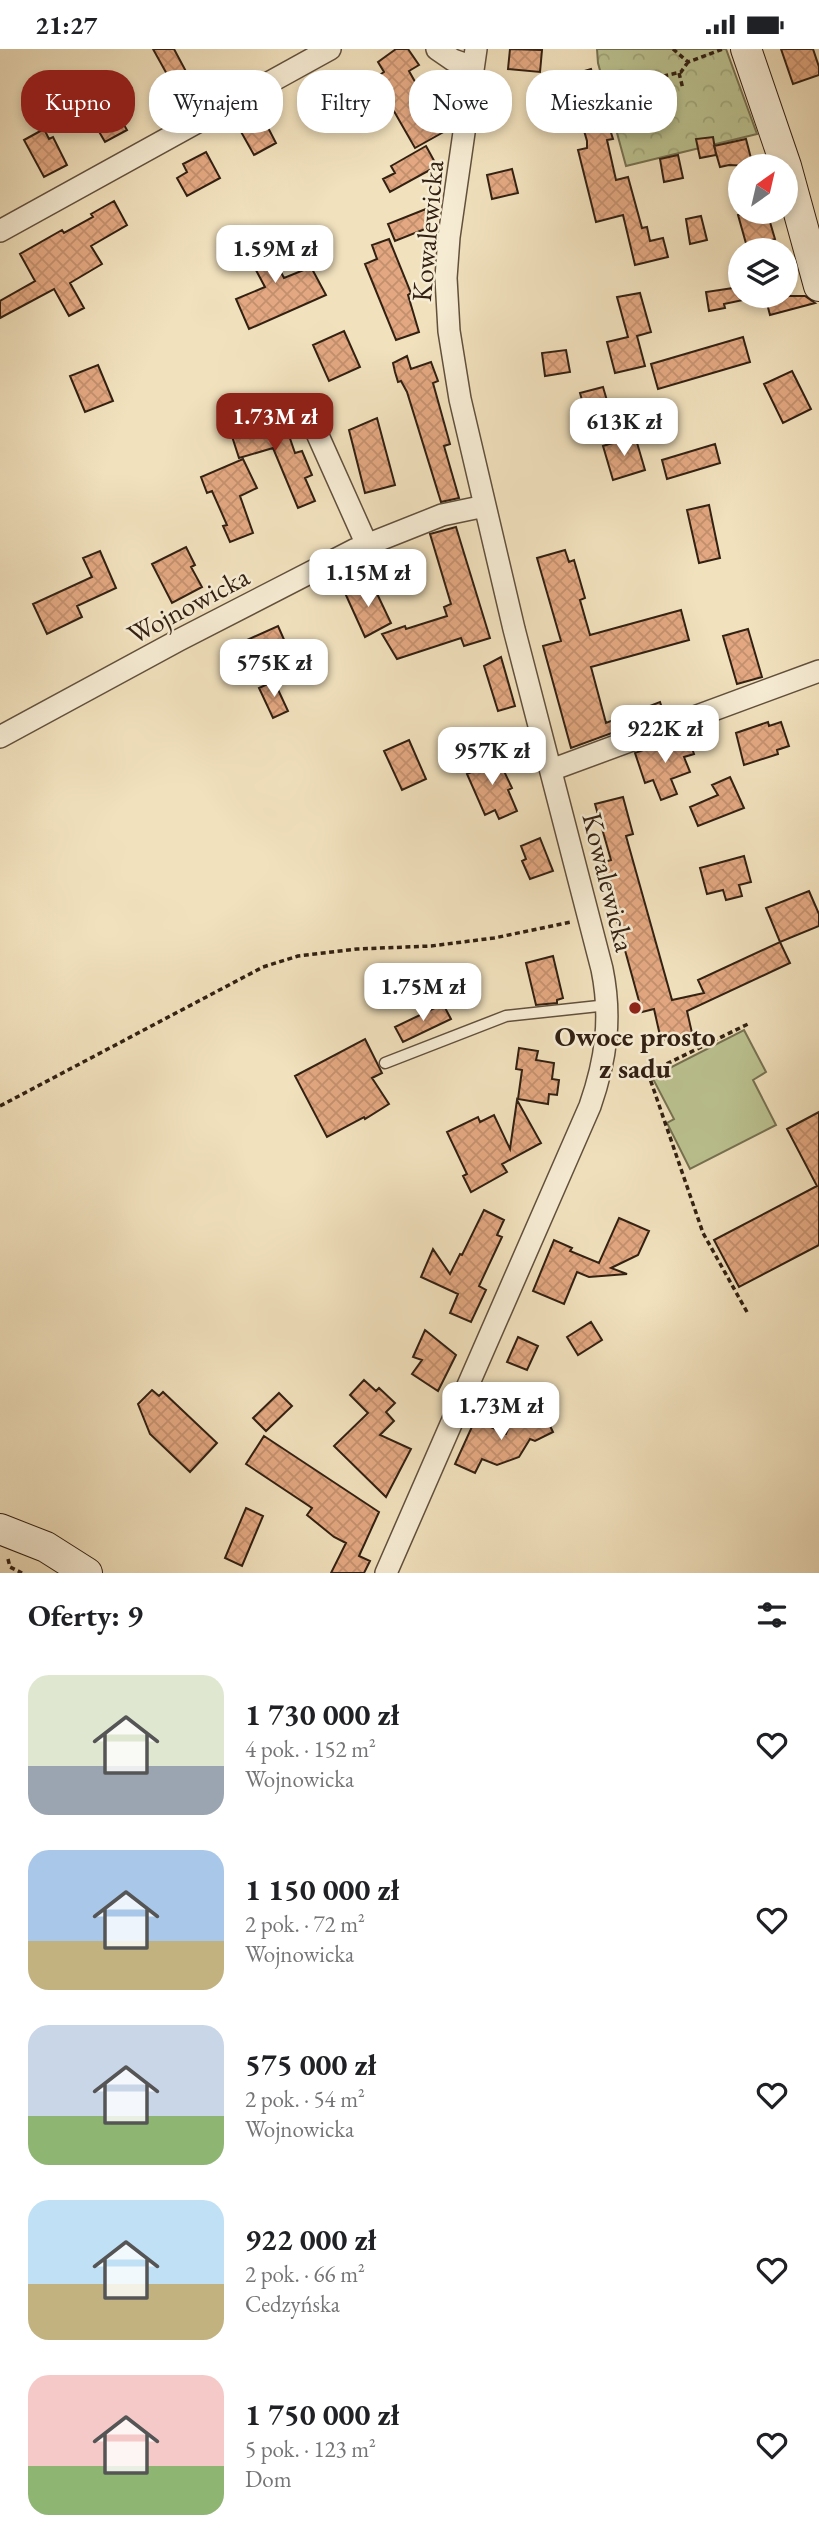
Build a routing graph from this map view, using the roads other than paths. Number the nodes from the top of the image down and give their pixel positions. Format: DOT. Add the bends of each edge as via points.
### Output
graph roads {
  1 [pos="330,49"];
  2 [pos="437,49"];
  3 [pos="746,49"];
  4 [pos="475,58"];
  5 [pos="782,154"];
  6 [pos="798,210"];
  7 [pos="0,231"];
  8 [pos="819,286"];
  9 [pos="307,411"];
  10 [pos="485,506"];
  11 [pos="367,545"];
  12 [pos="819,671"];
  13 [pos="0,737"];
  14 [pos="551,770"];
  15 [pos="608,1005"];
  16 [pos="385,1063"];
  17 [pos="0,1529"];
  18 [pos="88,1573"];
  19 [pos="386,1573"];
  1 -- 7 [label="street"];
  2 -- 4 [label="street" via="453,60"];
  3 -- 5 [label="street"];
  4 -- 10 [label="street, Kowalewicka" via="446,278 455,374"];
  6 -- 8 [label="street"];
  9 -- 11 [label="street"];
  10 -- 11 [label="street, Wojnowicka" via="442,515"];
  10 -- 14 [label="street, Kowalewicka"];
  11 -- 13 [label="street, Wojnowicka"];
  12 -- 14 [label="street"];
  14 -- 15 [label="street, Kowalewicka"];
  15 -- 16 [label="lane" via="506,1016"];
  15 -- 19 [label="street, Kowalewicka" via="606,1050 590,1106"];
  17 -- 18 [label="street" via="46,1548"];
}
